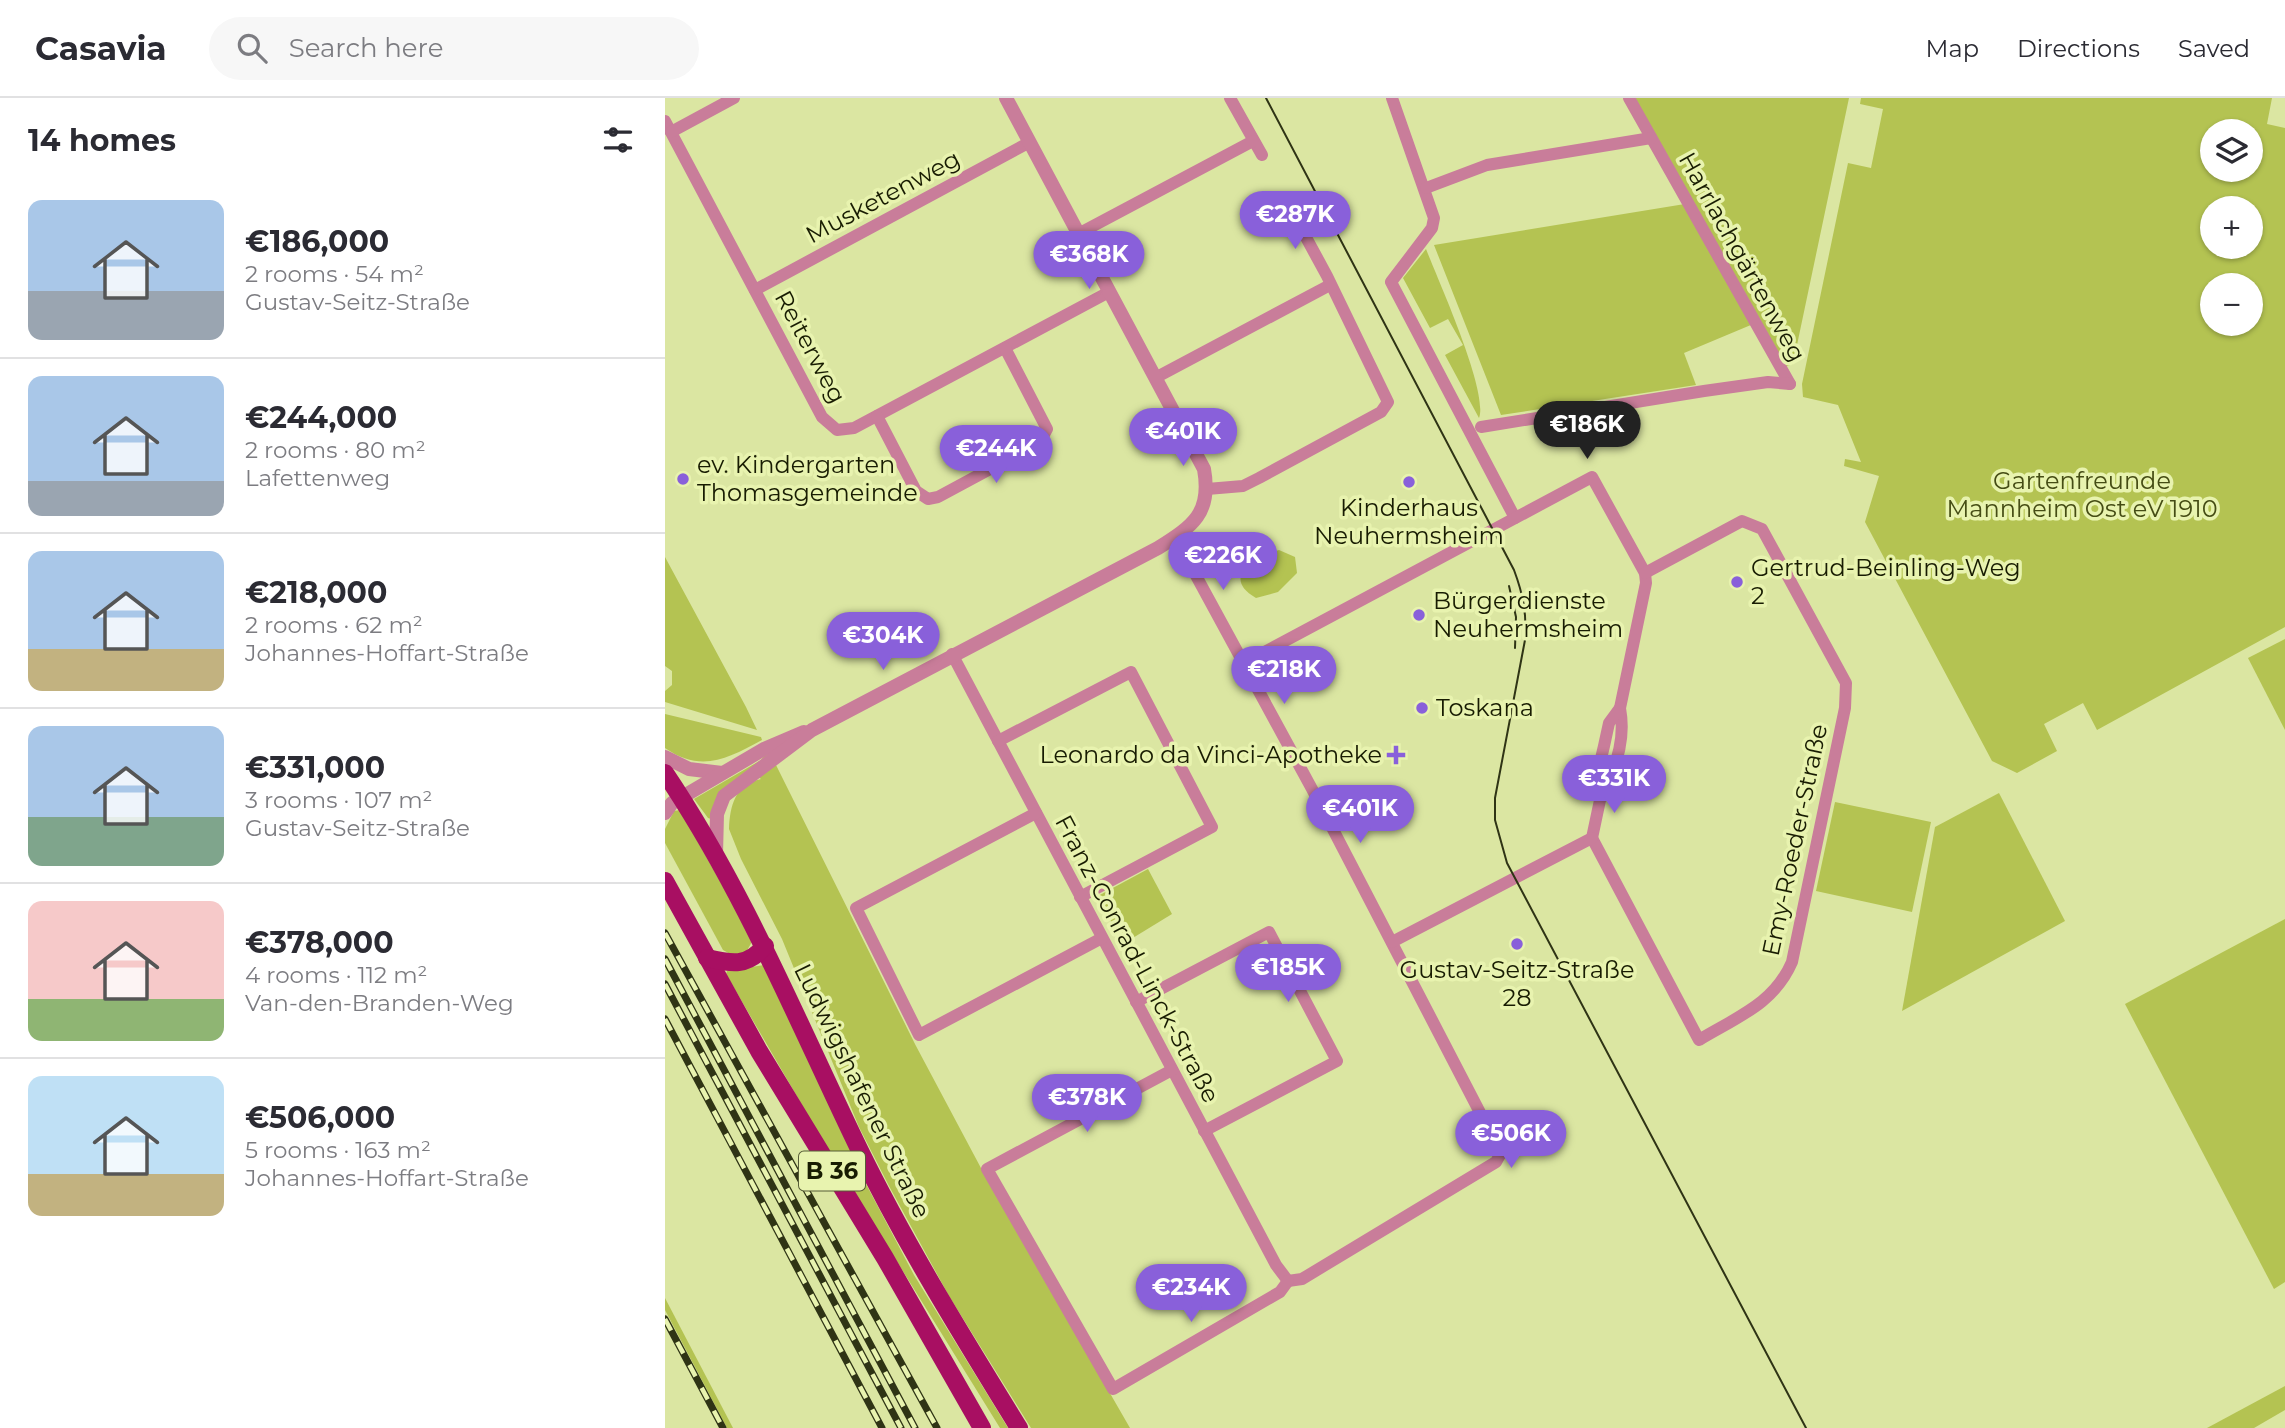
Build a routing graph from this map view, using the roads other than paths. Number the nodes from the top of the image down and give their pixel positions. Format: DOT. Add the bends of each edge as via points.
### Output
graph roads {
  1 [pos="733,98"];
  2 [pos="1006,98"];
  3 [pos="1230,98"];
  4 [pos="1392,98"];
  5 [pos="1629,98"];
  6 [pos="668,126"];
  7 [pos="1651,138"];
  8 [pos="1253,141"];
  9 [pos="1030,142"];
  10 [pos="1262,155"];
  11 [pos="1426,188"];
  12 [pos="1289,206"];
  13 [pos="1078,234"];
  14 [pos="1330,285"];
  15 [pos="755,289"];
  16 [pos="1109,292"];
  17 [pos="1005,348"];
  18 [pos="1155,378"];
  19 [pos="877,416"];
  20 [pos="1481,428"];
  21 [pos="1207,489"];
  22 [pos="1515,518"];
  23 [pos="1175,537"];
  24 [pos="1644,573"];
  25 [pos="952,654"];
  26 [pos="1242,664"];
  27 [pos="812,730"];
  28 [pos="998,741"];
  29 [pos="665,757"];
  30 [pos="665,773"];
  31 [pos="722,774"];
  32 [pos="682,798"];
  33 [pos="665,813"];
  34 [pos="1036,813"];
  35 [pos="1592,838"];
  36 [pos="716,853"];
  37 [pos="665,881"];
  38 [pos="1080,897"];
  39 [pos="1102,937"];
  40 [pos="1392,942"];
  41 [pos="765,946"];
  42 [pos="707,958"];
  43 [pos="1136,1002"];
  44 [pos="1172,1070"];
  45 [pos="1204,1131"];
  46 [pos="1288,1280"];
  47 [pos="982,1428"];
  48 [pos="1019,1428"];
  1 -- 6 [label="street"];
  2 -- 9 [label="street"];
  3 -- 8 [label="street"];
  4 -- 11 [label="street"];
  5 -- 7 [label="street, Harrlachgärtenweg"];
  6 -- 15 [label="street, Reiterweg"];
  7 -- 11 [label="street" via="1487,164"];
  7 -- 20 [label="street, Harrlachgärtenweg" via="1790,384 1717,389"];
  8 -- 10 [label="street"];
  8 -- 13 [label="street"];
  9 -- 13 [label="street"];
  9 -- 15 [label="street, Musketenweg"];
  11 -- 22 [label="street" via="1434,211 1432,228 1391,282"];
  12 -- 14 [label="street"];
  13 -- 16 [label="street"];
  14 -- 18 [label="street"];
  14 -- 21 [label="street" via="1388,402 1381,412 1243,486"];
  15 -- 19 [label="street, Reiterweg" via="827,423 847,430"];
  16 -- 17 [label="street, Reiterweg"];
  16 -- 18 [label="street"];
  17 -- 19 [label="street, Reiterweg"];
  17 -- 19 [label="street" via="1047,434 949,491 928,499 918,493"];
  18 -- 21 [label="street" via="1203,469"];
  21 -- 23 [label="street" via="1200,514"];
  22 -- 24 [label="street" via="1592,477"];
  22 -- 26 [label="street"];
  23 -- 25 [label="street"];
  23 -- 26 [label="street"];
  24 -- 35 [label="street" via="1646,583 1620,708 1623,726"];
  24 -- 35 [label="street, Emy-Roeder-Straße" via="1742,522 1762,529 1846,683 1845,708 1792,962 1783,983 1767,999 1699,1040"];
  25 -- 27 [label="street"];
  25 -- 28 [label="street, Franz-Conrad-Linck-Straße"];
  26 -- 40 [label="street"];
  27 -- 31 [label="street" via="789,736"];
  27 -- 36 [label="street" via="724,796 717,814"];
  28 -- 34 [label="street, Franz-Conrad-Linck-Straße"];
  28 -- 38 [label="street" via="1131,672 1212,827"];
  29 -- 31 [label="street" via="689,769"];
  30 -- 32 [label="main road, Ludwigshafener Straße / B 36"];
  31 -- 32 [label="street"];
  32 -- 33 [label="street"];
  32 -- 36 [label="main road, Ludwigshafener Straße / B 36"];
  34 -- 38 [label="street, Franz-Conrad-Linck-Straße"];
  34 -- 39 [label="street" via="856,908 919,1035"];
  35 -- 40 [label="street"];
  36 -- 41 [label="main road, Ludwigshafener Straße / B 36"];
  37 -- 42 [label="main road, B 36"];
  38 -- 39 [label="street, Franz-Conrad-Linck-Straße"];
  39 -- 43 [label="street, Franz-Conrad-Linck-Straße"];
  40 -- 46 [label="street" via="1500,1156 1301,1279"];
  41 -- 42 [label="main road" via="741,964"];
  41 -- 48 [label="main road, Ludwigshafener Straße / B 36" via="887,1204"];
  42 -- 47 [label="main road, B 36"];
  43 -- 44 [label="street, Franz-Conrad-Linck-Straße"];
  43 -- 45 [label="street" via="1269,932 1337,1060"];
  44 -- 45 [label="street, Franz-Conrad-Linck-Straße"];
  44 -- 46 [label="street" via="987,1169 1113,1389 1280,1292"];
  45 -- 46 [label="street, Franz-Conrad-Linck-Straße"];
}
